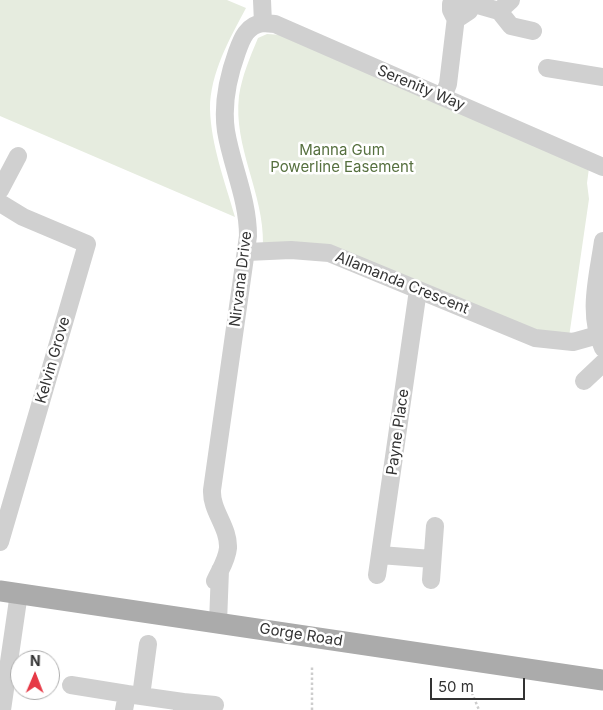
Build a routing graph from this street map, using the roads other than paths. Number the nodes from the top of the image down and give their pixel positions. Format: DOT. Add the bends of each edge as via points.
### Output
graph roads {
  1 [pos="262,0"];
  2 [pos="458,4"];
  3 [pos="505,6"];
  4 [pos="263,23"];
  5 [pos="533,31"];
  6 [pos="547,68"];
  7 [pos="603,77"];
  8 [pos="443,97"];
  9 [pos="579,155"];
  10 [pos="18,156"];
  11 [pos="603,158"];
  12 [pos="603,167"];
  13 [pos="0,190"];
  14 [pos="0,203"];
  15 [pos="603,241"];
  16 [pos="247,252"];
  17 [pos="418,290"];
  18 [pos="599,337"];
  19 [pos="603,363"];
  20 [pos="584,381"];
  21 [pos="435,526"];
  22 [pos="0,542"];
  23 [pos="380,555"];
  24 [pos="432,559"];
  25 [pos="377,575"];
  26 [pos="430,580"];
  27 [pos="10,592"];
  28 [pos="218,623"];
  29 [pos="148,644"];
  30 [pos="603,680"];
  31 [pos="71,685"];
  32 [pos="130,700"];
  33 [pos="215,705"];
  34 [pos="183,706"];
  35 [pos="2,710"];
  1 -- 4 [label="street"];
  2 -- 3 [label="street"];
  2 -- 8 [label="street" via="448,84"];
  3 -- 5 [label="street" via="511,26"];
  4 -- 8 [label="street, Serenity Way" via="275,24"];
  4 -- 16 [label="street, Nirvana Drive" via="253,26 244,35 230,71 226,97 226,130 247,214"];
  6 -- 7 [label="street"];
  8 -- 9 [label="street, Serenity Way"];
  9 -- 11 [label="street, Serenity Way"];
  9 -- 12 [label="street, Serenity Way"];
  10 -- 13 [label="street"];
  14 -- 22 [label="street, Kelvin Grove" via="23,217 87,244"];
  15 -- 18 [label="street, Allamanda Crescent" via="594,303"];
  16 -- 17 [label="street, Allamanda Crescent" via="291,250 329,253"];
  16 -- 28 [label="street, Nirvana Drive" via="212,490 214,506 228,544 218,576"];
  17 -- 18 [label="street, Allamanda Crescent" via="530,336 579,341"];
  17 -- 23 [label="street, Payne Place"];
  19 -- 20 [label="street"];
  21 -- 24 [label="street"];
  23 -- 24 [label="street"];
  23 -- 25 [label="street, Payne Place"];
  24 -- 26 [label="street"];
  27 -- 28 [label="main road, Gorge Road"];
  27 -- 35 [label="street"];
  28 -- 30 [label="main road, Gorge Road"];
  29 -- 32 [label="street"];
  31 -- 32 [label="street"];
  32 -- 34 [label="street"];
  33 -- 34 [label="street"];
}
